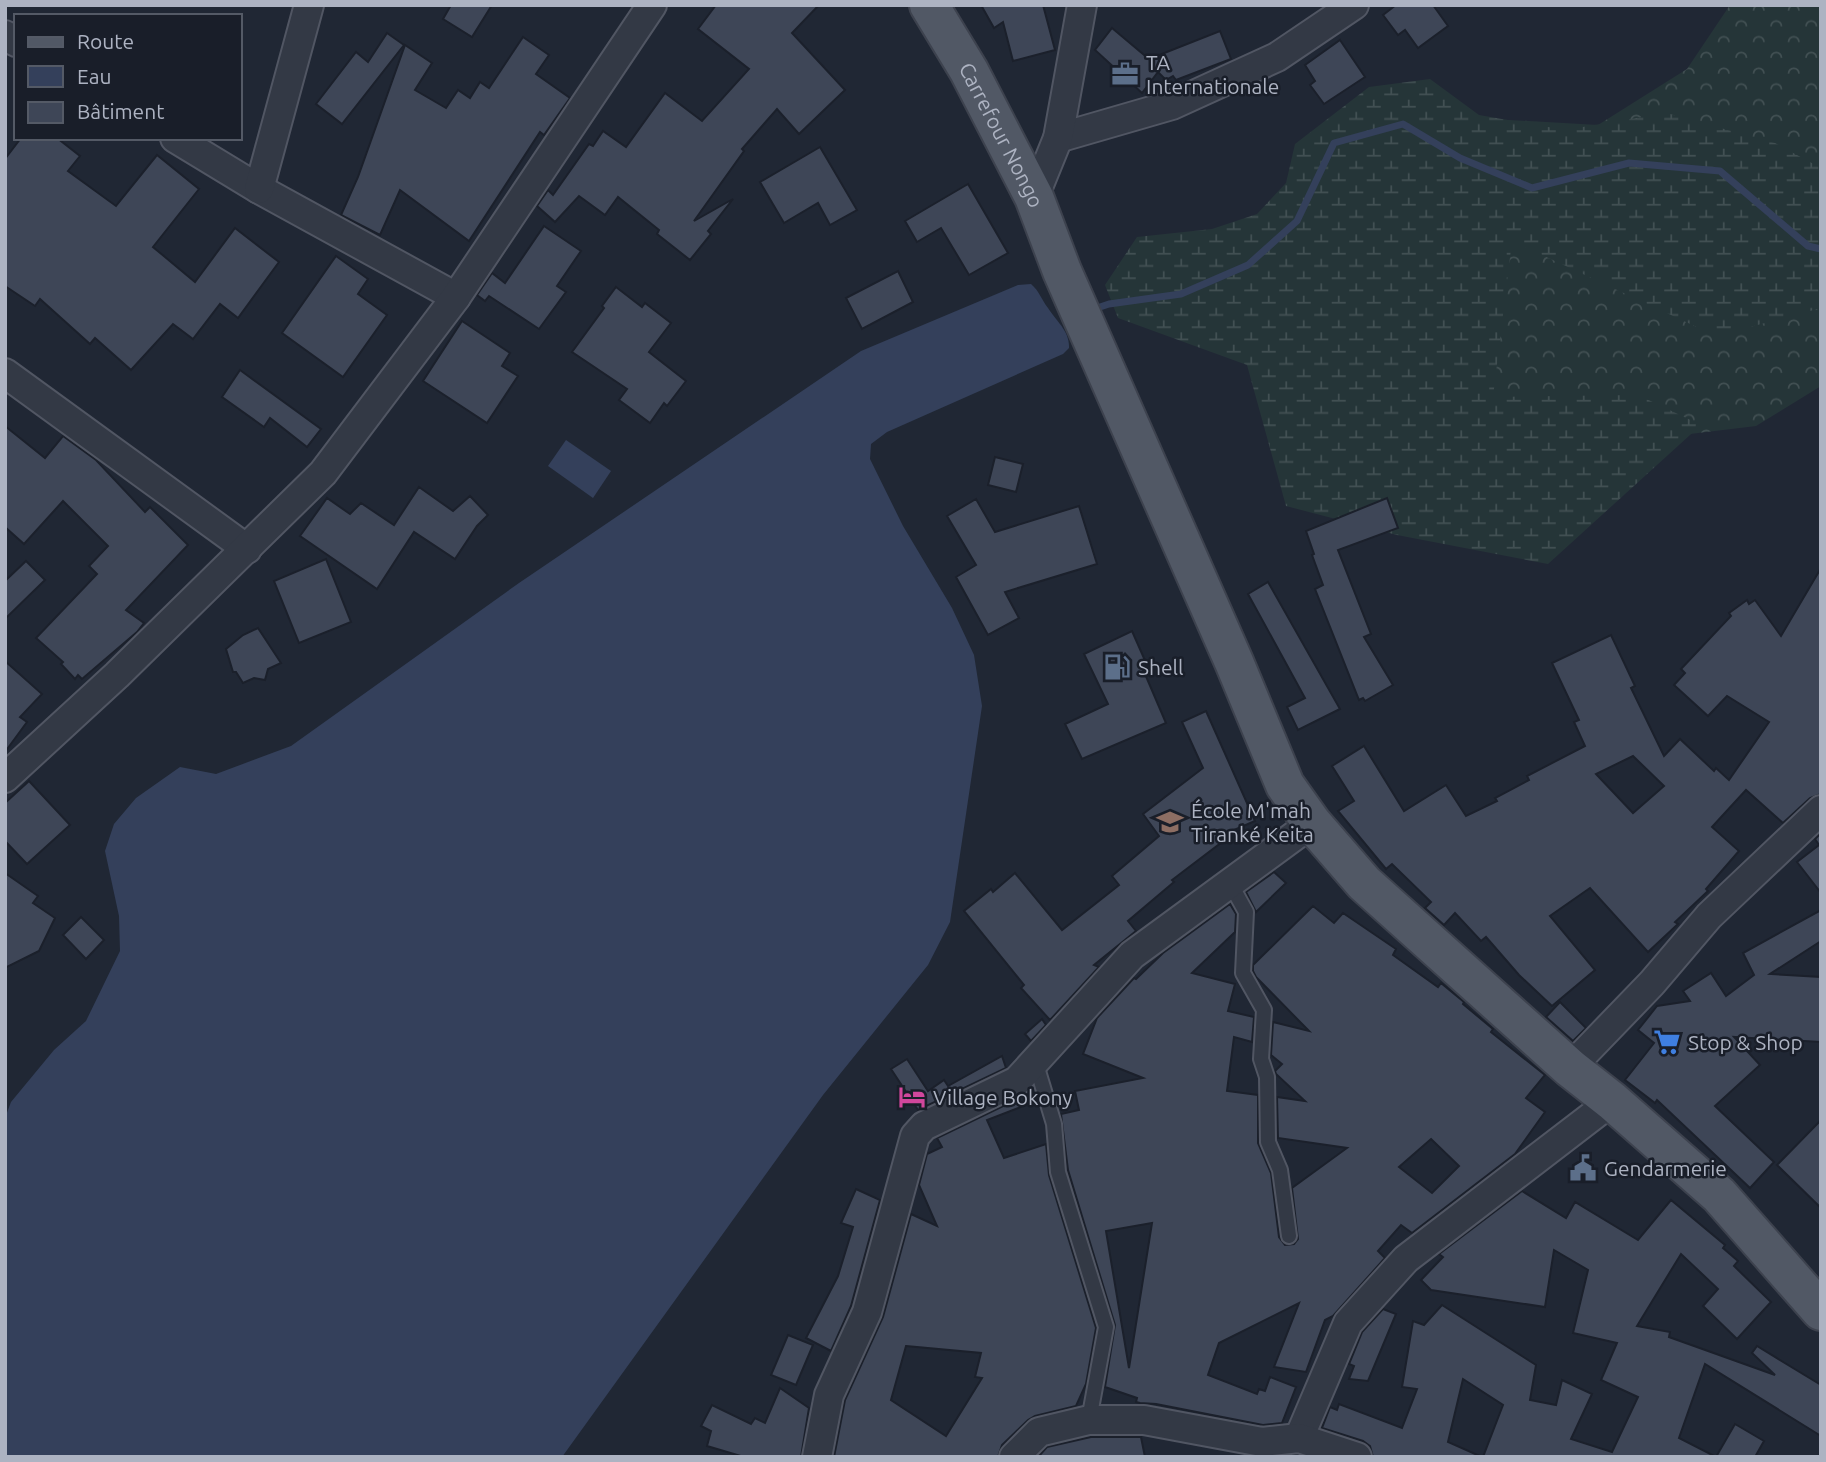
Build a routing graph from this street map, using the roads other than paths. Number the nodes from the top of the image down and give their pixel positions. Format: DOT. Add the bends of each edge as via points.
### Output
graph roads {
  1 [pos="309,5"];
  2 [pos="652,5"];
  3 [pos="929,5"];
  4 [pos="1082,5"];
  5 [pos="1354,5"];
  6 [pos="1058,138"];
  7 [pos="178,140"];
  8 [pos="259,189"];
  9 [pos="1034,197"];
  10 [pos="456,297"];
  11 [pos="5,373"];
  12 [pos="247,549"];
  13 [pos="6,776"];
  14 [pos="1821,810"];
  15 [pos="1312,823"];
  16 [pos="1230,883"];
  17 [pos="1035,1061"];
  18 [pos="1570,1068"];
  19 [pos="1612,1101"];
  20 [pos="1289,1236"];
  21 [pos="1821,1311"];
  22 [pos="1089,1420"];
  23 [pos="1299,1438"];
  24 [pos="1260,1450"];
  25 [pos="817,1457"];
  26 [pos="1014,1457"];
  27 [pos="1357,1457"];
  1 -- 8 [label="street"];
  2 -- 10 [label="street"];
  3 -- 9 [label="main road, Carrefour Nongo"];
  4 -- 6 [label="street"];
  5 -- 6 [label="street" via="1277,57 1172,105"];
  6 -- 9 [label="street"];
  7 -- 8 [label="street"];
  8 -- 10 [label="street"];
  9 -- 15 [label="main road, Carrefour Nongo" via="1285,785"];
  10 -- 12 [label="street" via="323,473"];
  11 -- 12 [label="street"];
  12 -- 13 [label="street"];
  14 -- 18 [label="street" via="1709,916 1653,983"];
  15 -- 16 [label="street"];
  15 -- 18 [label="main road, Carrefour Nongo" via="1364,883"];
  16 -- 17 [label="street" via="1132,955"];
  16 -- 20 [label="lane" via="1246,912 1243,973 1264,1010 1261,1059 1267,1077 1268,1142 1280,1170"];
  17 -- 22 [label="lane" via="1054,1124 1058,1172 1106,1327"];
  17 -- 25 [label="street" via="1017,1081 924,1126 915,1136 867,1312 829,1395"];
  18 -- 19 [label="main road, Carrefour Nongo"];
  19 -- 21 [label="main road, Carrefour Nongo" via="1720,1195"];
  19 -- 23 [label="street" via="1406,1259 1348,1323"];
  22 -- 24 [label="street" via="1144,1420"];
  22 -- 26 [label="street" via="1039,1432"];
  23 -- 24 [label="street"];
  23 -- 27 [label="street"];
}
